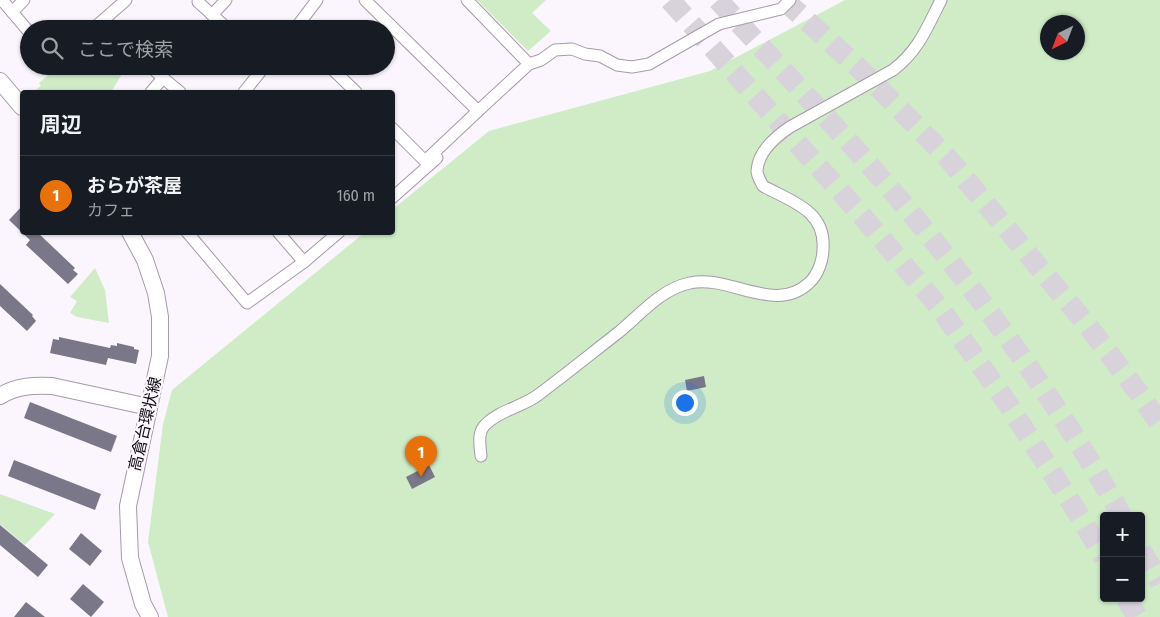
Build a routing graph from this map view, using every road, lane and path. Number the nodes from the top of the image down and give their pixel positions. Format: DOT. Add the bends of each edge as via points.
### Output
graph roads {
  1 [pos="2,0"];
  2 [pos="24,0"];
  3 [pos="126,0"];
  4 [pos="226,0"];
  5 [pos="467,0"];
  6 [pos="790,0"];
  7 [pos="941,0"];
  8 [pos="316,1"];
  9 [pos="198,2"];
  10 [pos="374,3"];
  11 [pos="12,12"];
  12 [pos="212,15"];
  13 [pos="103,20"];
  14 [pos="218,20"];
  15 [pos="302,20"];
  16 [pos="390,20"];
  17 [pos="20,21"];
  18 [pos="395,25"];
  19 [pos="529,64"];
  20 [pos="160,75"];
  21 [pos="258,75"];
  22 [pos="339,75"];
  23 [pos="163,78"];
  24 [pos="1,84"];
  25 [pos="153,90"];
  26 [pos="178,90"];
  27 [pos="246,90"];
  28 [pos="354,90"];
  29 [pos="20,105"];
  30 [pos="478,111"];
  31 [pos="395,131"];
  32 [pos="442,145"];
  33 [pos="395,195"];
  34 [pos="132,235"];
  35 [pos="190,235"];
  36 [pos="281,235"];
  37 [pos="336,235"];
  38 [pos="304,262"];
  39 [pos="0,396"];
  40 [pos="149,407"];
  41 [pos="481,456"];
  42 [pos="150,617"];
  1 -- 11 [label="street"];
  2 -- 11 [label="street"];
  3 -- 13 [label="street"];
  4 -- 12 [label="street"];
  5 -- 19 [label="street"];
  6 -- 19 [label="street" via="781,9 719,24 649,64 617,65 600,56 572,49 555,50"];
  7 -- 41 [label="street" via="921,41 906,60 790,127 777,136 760,161 757,172 762,186 802,206 823,231 823,254 814,278 805,287 792,294 763,294 703,281 672,289 537,396 484,425 479,437"];
  8 -- 15 [label="street"];
  9 -- 12 [label="street"];
  10 -- 16 [label="street"];
  11 -- 17 [label="street"];
  12 -- 14 [label="street"];
  18 -- 30 [label="street"];
  19 -- 30 [label="street"];
  20 -- 23 [label="street"];
  21 -- 27 [label="street"];
  22 -- 28 [label="street"];
  23 -- 25 [label="street"];
  23 -- 26 [label="street"];
  24 -- 29 [label="street"];
  30 -- 32 [label="street"];
  31 -- 32 [label="street" via="425,161"];
  32 -- 33 [label="street" via="446,149"];
  34 -- 40 [label="street, 高倉台環状線" via="151,277 160,317 160,356"];
  35 -- 38 [label="street" via="247,303"];
  36 -- 38 [label="street"];
  37 -- 38 [label="street"];
  39 -- 40 [label="street" via="18,387 52,386"];
  40 -- 42 [label="street, 高倉台環状線" via="129,493 128,527 130,558"];
}
